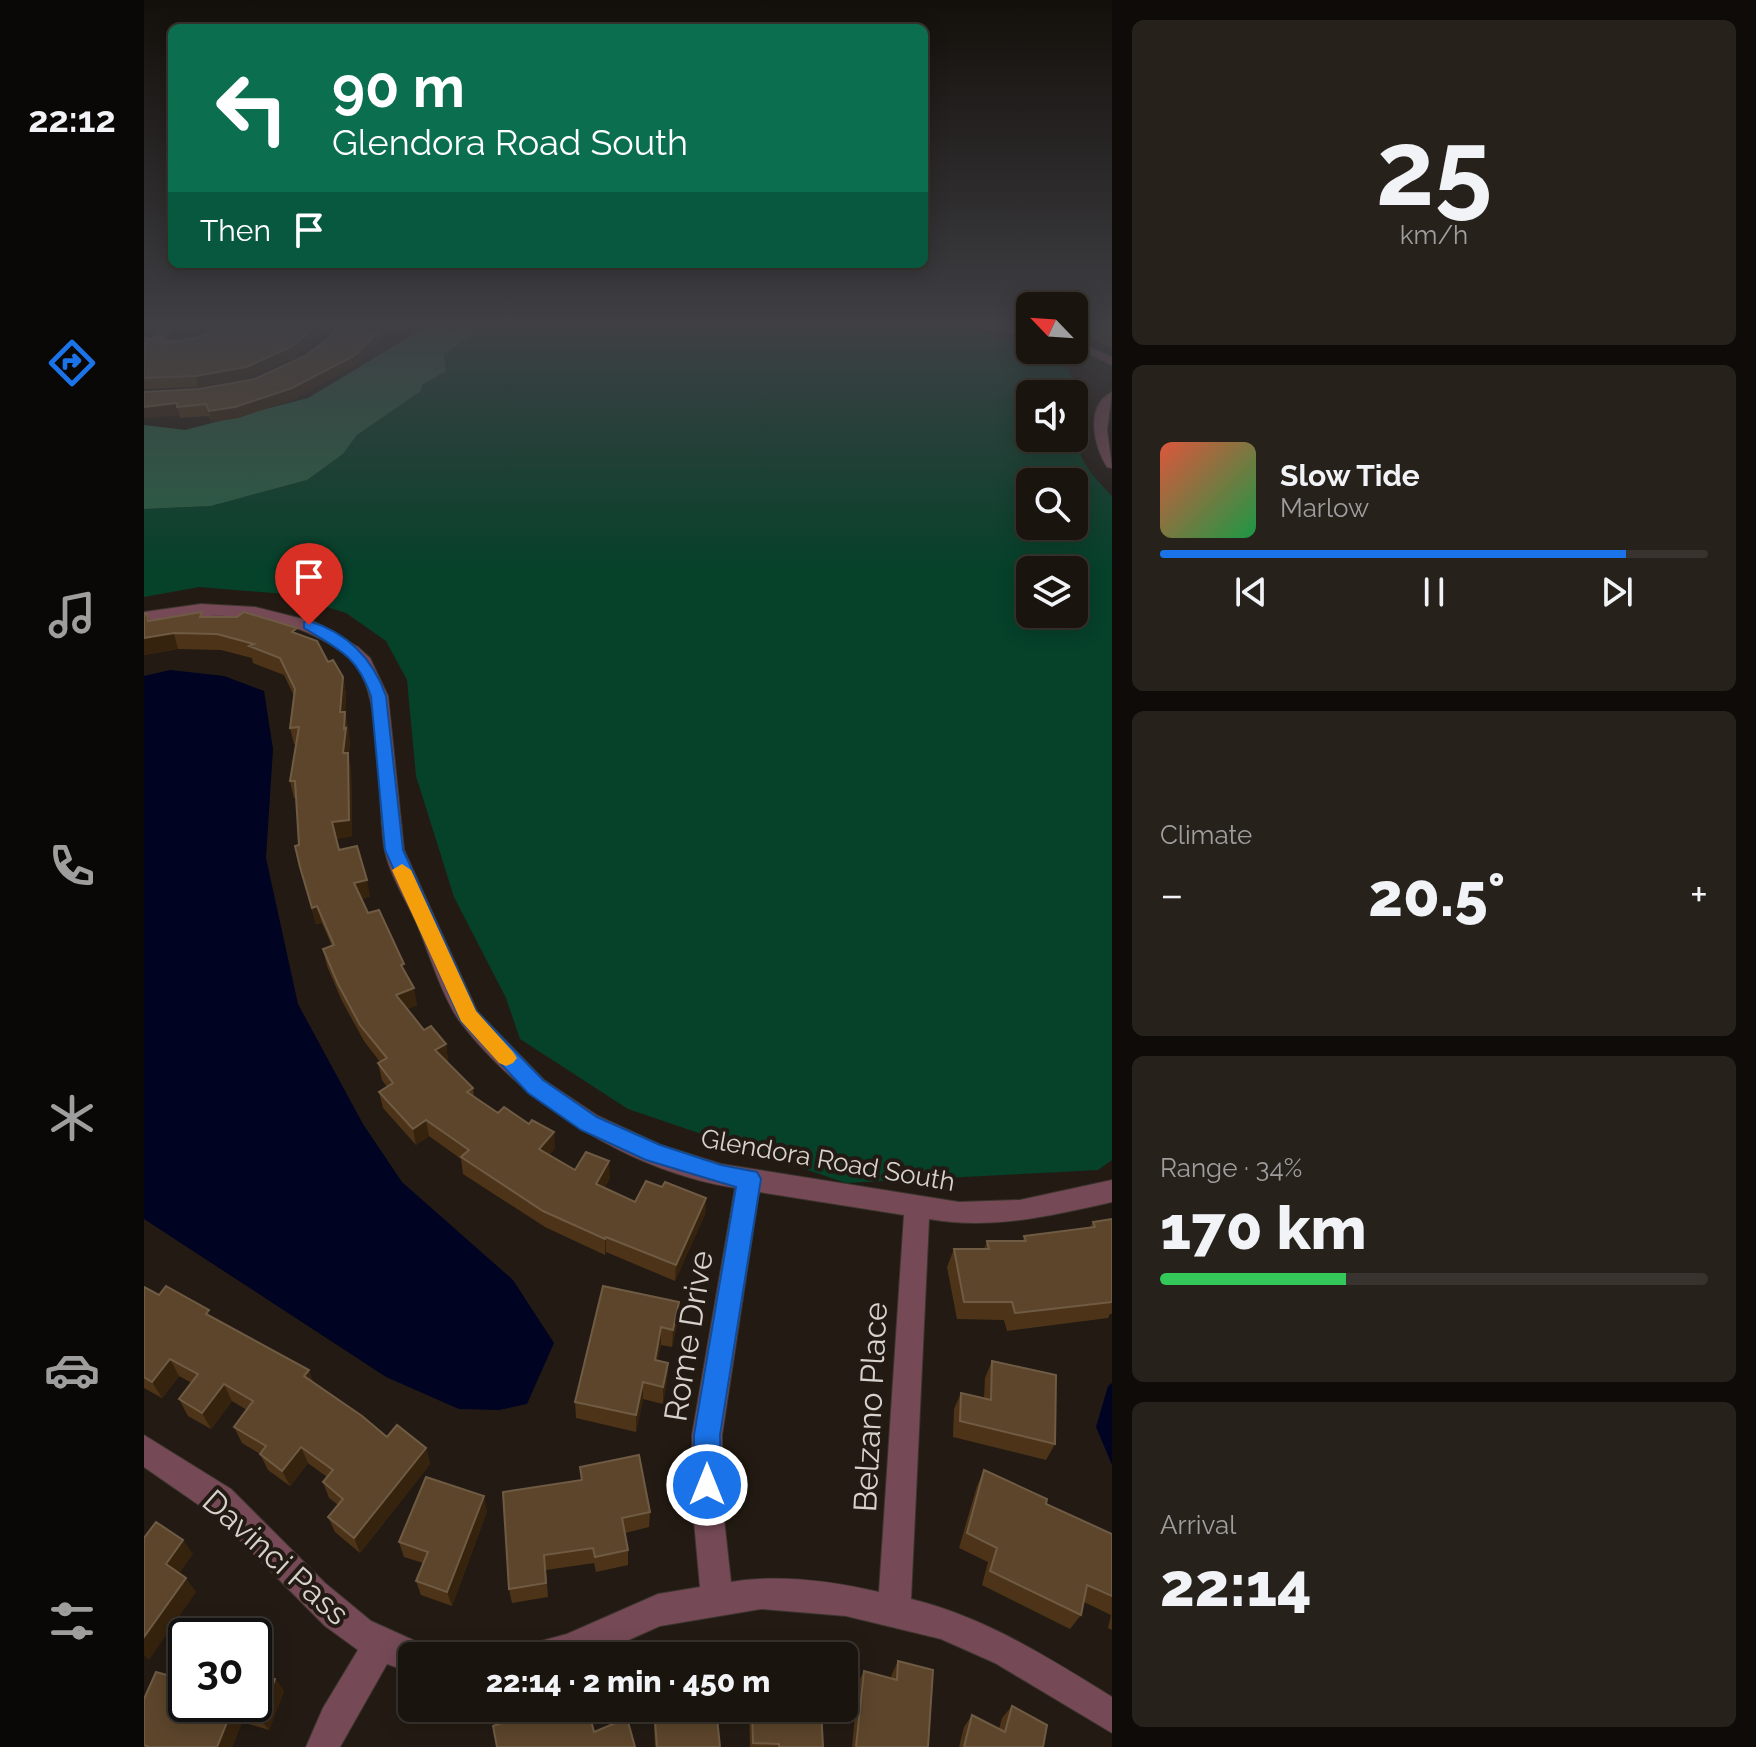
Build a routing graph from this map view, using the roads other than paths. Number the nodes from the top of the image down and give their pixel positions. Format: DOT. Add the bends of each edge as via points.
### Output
graph roads {
  1 [pos="1106,407"];
  2 [pos="1112,464"];
  3 [pos="144,617"];
  4 [pos="749,1179"];
  5 [pos="1112,1191"];
  6 [pos="917,1206"];
  7 [pos="144,1450"];
  8 [pos="717,1600"];
  9 [pos="894,1611"];
  10 [pos="587,1642"];
  11 [pos="380,1645"];
  12 [pos="398,1652"];
  13 [pos="1112,1716"];
  14 [pos="323,1747"];
  1 -- 2 [label="street" via="1100,432"];
  3 -- 4 [label="street, Glendora Road South" via="201,609 255,612 309,625 352,650 364,662 379,696 394,850 468,1016 536,1087 589,1123 654,1153"];
  4 -- 6 [label="street, Glendora Road South"];
  4 -- 8 [label="street, Rome Drive" via="707,1435"];
  5 -- 6 [label="street, Glendora Road South" via="1020,1211 959,1213"];
  6 -- 9 [label="street, Belzano Place"];
  7 -- 11 [label="street, Davinci Pass" via="229,1506 343,1620"];
  8 -- 9 [label="street" via="761,1593 846,1600"];
  8 -- 10 [label="street" via="658,1610"];
  9 -- 13 [label="street" via="942,1623 1007,1651"];
  11 -- 12 [label="street, Davinci Pass"];
  11 -- 14 [label="street"];
}
